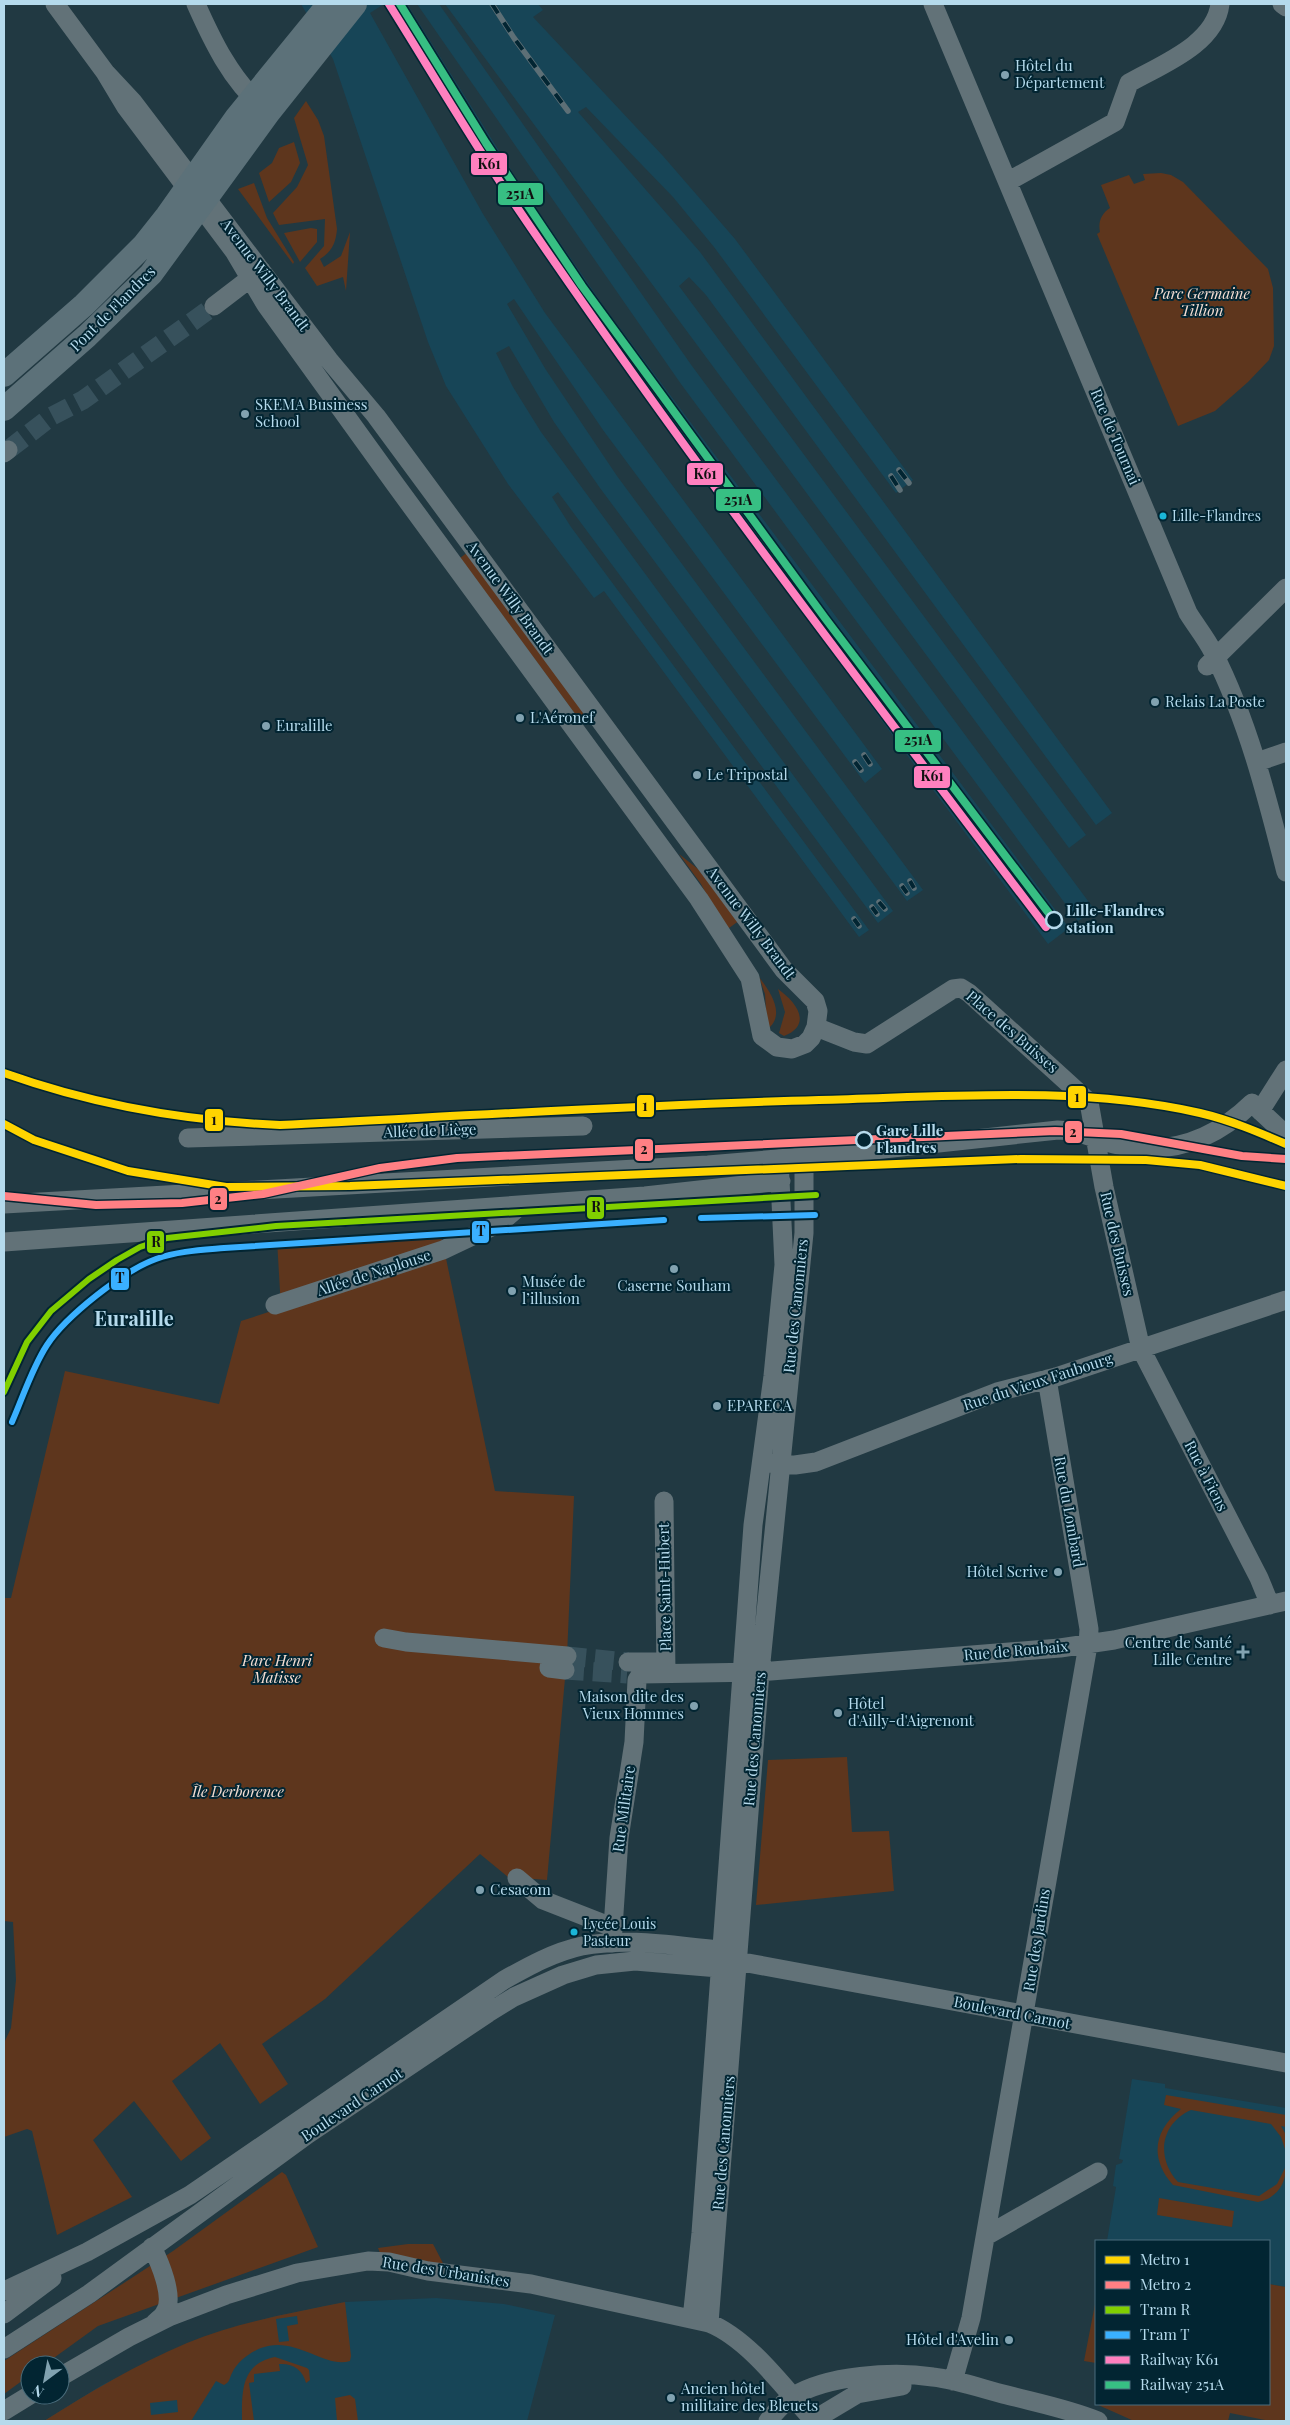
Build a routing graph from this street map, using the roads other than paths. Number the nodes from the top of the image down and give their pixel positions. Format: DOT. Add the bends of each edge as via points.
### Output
graph roads {
  1 [pos="55,4"];
  2 [pos="196,4"];
  3 [pos="329,4"];
  4 [pos="355,4"];
  5 [pos="933,4"];
  6 [pos="1220,4"];
  7 [pos="1282,4"];
  8 [pos="1286,7"];
  9 [pos="283,77"];
  10 [pos="261,105"];
  11 [pos="1009,181"];
  12 [pos="174,226"];
  13 [pos="256,274"];
  14 [pos="214,306"];
  15 [pos="4,375"];
  16 [pos="4,409"];
  17 [pos="1286,588"];
  18 [pos="1211,664"];
  19 [pos="1286,752"];
  20 [pos="1257,762"];
  21 [pos="1286,872"];
  22 [pos="816,1027"];
  23 [pos="1286,1070"];
  24 [pos="1256,1107"];
  25 [pos="583,1126"];
  26 [pos="1286,1135"];
  27 [pos="188,1138"];
  28 [pos="1096,1139"];
  29 [pos="804,1156"];
  30 [pos="779,1159"];
  31 [pos="781,1181"];
  32 [pos="4,1204"];
  33 [pos="521,1204"];
  34 [pos="4,1242"];
  35 [pos="1286,1300"];
  36 [pos="275,1305"];
  37 [pos="1141,1349"];
  38 [pos="1047,1379"];
  39 [pos="761,1462"];
  40 [pos="780,1464"];
  41 [pos="664,1501"];
  42 [pos="1281,1601"];
  43 [pos="384,1638"];
  44 [pos="1088,1645"];
  45 [pos="561,1661"];
  46 [pos="666,1667"];
  47 [pos="631,1671"];
  48 [pos="751,1671"];
  49 [pos="517,1878"];
  50 [pos="612,1935"];
  51 [pos="720,1959"];
  52 [pos="737,1961"];
  53 [pos="1024,2016"];
  54 [pos="1286,2064"];
  55 [pos="1098,2172"];
  56 [pos="986,2236"];
  57 [pos="87,2252"];
  58 [pos="146,2252"];
  59 [pos="4,2291"];
  60 [pos="4,2314"];
  61 [pos="700,2321"];
  62 [pos="153,2325"];
  63 [pos="4,2349"];
  64 [pos="70,2371"];
  65 [pos="953,2381"];
  66 [pos="792,2397"];
  67 [pos="20,2401"];
  68 [pos="4,2411"];
  69 [pos="768,2421"];
  70 [pos="812,2421"];
  71 [pos="1098,2421"];
  1 -- 13 [label="street, Avenue Willy Brandt" via="105,72 126,107 234,252"];
  2 -- 10 [label="street" via="229,67"];
  3 -- 9 [label="main road"];
  4 -- 9 [label="main road"];
  5 -- 11 [label="street, Rue de Tournai"];
  6 -- 11 [label="street" via="1219,12 1204,36 1185,52 1129,83 1115,122"];
  7 -- 8 [label="street"];
  9 -- 10 [label="main road"];
  10 -- 12 [label="main road, Pont de Flandres" via="226,171"];
  10 -- 12 [label="main road, Pont de Flandres" via="212,152"];
  11 -- 18 [label="street, Rue de Tournai"];
  12 -- 15 [label="main road, Pont de Flandres" via="144,245 109,281"];
  12 -- 16 [label="main road, Pont de Flandres" via="135,291"];
  13 -- 14 [label="street"];
  13 -- 22 [label="street, Avenue Willy Brandt" via="443,506 784,970 815,1001 818,1011"];
  13 -- 22 [label="street, Avenue Willy Brandt" via="266,304 699,899 750,978 762,1036 777,1047 792,1049 808,1041"];
  17 -- 18 [label="street"];
  18 -- 20 [label="street, Rue de Tournai"];
  19 -- 20 [label="street"];
  20 -- 21 [label="street, Rue de Tournai"];
  22 -- 28 [label="street, Place des Buisses" via="867,1044 953,989 961,988 1086,1099"];
  23 -- 24 [label="street"];
  24 -- 26 [label="street"];
  24 -- 28 [label="street" via="1197,1141 1151,1148 1121,1146"];
  25 -- 27 [label="street, Allée de Liège"];
  28 -- 29 [label="street" via="1071,1130 1058,1130"];
  28 -- 37 [label="street, Rue des Buisses"];
  29 -- 30 [label="street"];
  29 -- 40 [label="street, Rue des Canonniers" via="804,1234"];
  30 -- 31 [label="street, Rue des Canonniers"];
  30 -- 32 [label="street" via="603,1172"];
  31 -- 33 [label="street" via="645,1196"];
  31 -- 39 [label="street, Rue des Canonniers" via="783,1271"];
  33 -- 34 [label="street"];
  33 -- 36 [label="street, Allée de Naplouse" via="500,1223 443,1250"];
  35 -- 37 [label="street, Rue du Vieux Faubourg"];
  37 -- 38 [label="street, Rue du Vieux Faubourg"];
  37 -- 42 [label="street, Rue à Fiens" via="1258,1578"];
  38 -- 40 [label="street, Rue du Vieux Faubourg" via="997,1392 826,1459 807,1464"];
  38 -- 44 [label="street, Rue du Lombard" via="1089,1628"];
  39 -- 40 [label="street, Rue du Vieux Faubourg"];
  39 -- 48 [label="street, Rue des Canonniers" via="753,1525"];
  40 -- 48 [label="street, Rue des Canonniers"];
  41 -- 46 [label="street, Place Saint-Hubert"];
  42 -- 44 [label="street, Rue de Roubaix"];
  43 -- 45 [label="street"];
  44 -- 48 [label="street, Rue de Roubaix"];
  44 -- 53 [label="street, Rue des Jardins"];
  46 -- 47 [label="street, Place Saint-Hubert" via="644,1673"];
  46 -- 48 [label="street, Place Saint-Hubert"];
  47 -- 50 [label="street, Rue Militaire" via="637,1680 634,1742 619,1838"];
  48 -- 51 [label="street, Rue des Canonniers"];
  48 -- 52 [label="street, Rue des Canonniers"];
  49 -- 50 [label="street" via="543,1900"];
  50 -- 51 [label="street, Boulevard Carnot"];
  50 -- 57 [label="street, Boulevard Carnot" via="536,1963 504,1980 190,2196"];
  51 -- 52 [label="street, Boulevard Carnot" via="728,1952"];
  51 -- 58 [label="street, Boulevard Carnot" via="608,1963 563,1975 514,1997 308,2134"];
  51 -- 61 [label="street, Rue des Canonniers" via="700,2241"];
  52 -- 53 [label="street, Boulevard Carnot"];
  52 -- 61 [label="street, Rue des Canonniers"];
  53 -- 54 [label="street, Boulevard Carnot"];
  53 -- 56 [label="street, Rue des Jardins"];
  55 -- 56 [label="street"];
  56 -- 65 [label="street, Rue des Jardins" via="971,2318"];
  57 -- 59 [label="street, Boulevard Carnot"];
  57 -- 60 [label="street, Boulevard Carnot"];
  58 -- 62 [label="street" via="162,2268 168,2300 166,2312"];
  58 -- 63 [label="street, Boulevard Carnot" via="89,2294"];
  61 -- 62 [label="street, Rue des Urbanistes" via="531,2284 428,2271 379,2260 348,2263 273,2279"];
  61 -- 66 [label="street, Rue des Urbanistes" via="723,2330 744,2346"];
  62 -- 64 [label="street, Rue des Urbanistes"];
  65 -- 66 [label="street" via="920,2375 882,2375 819,2386"];
  65 -- 70 [label="street" via="867,2391 846,2399"];
  65 -- 71 [label="street"];
  66 -- 69 [label="street"];
  66 -- 70 [label="street, Rue des Urbanistes"];
  67 -- 68 [label="street"];
}
